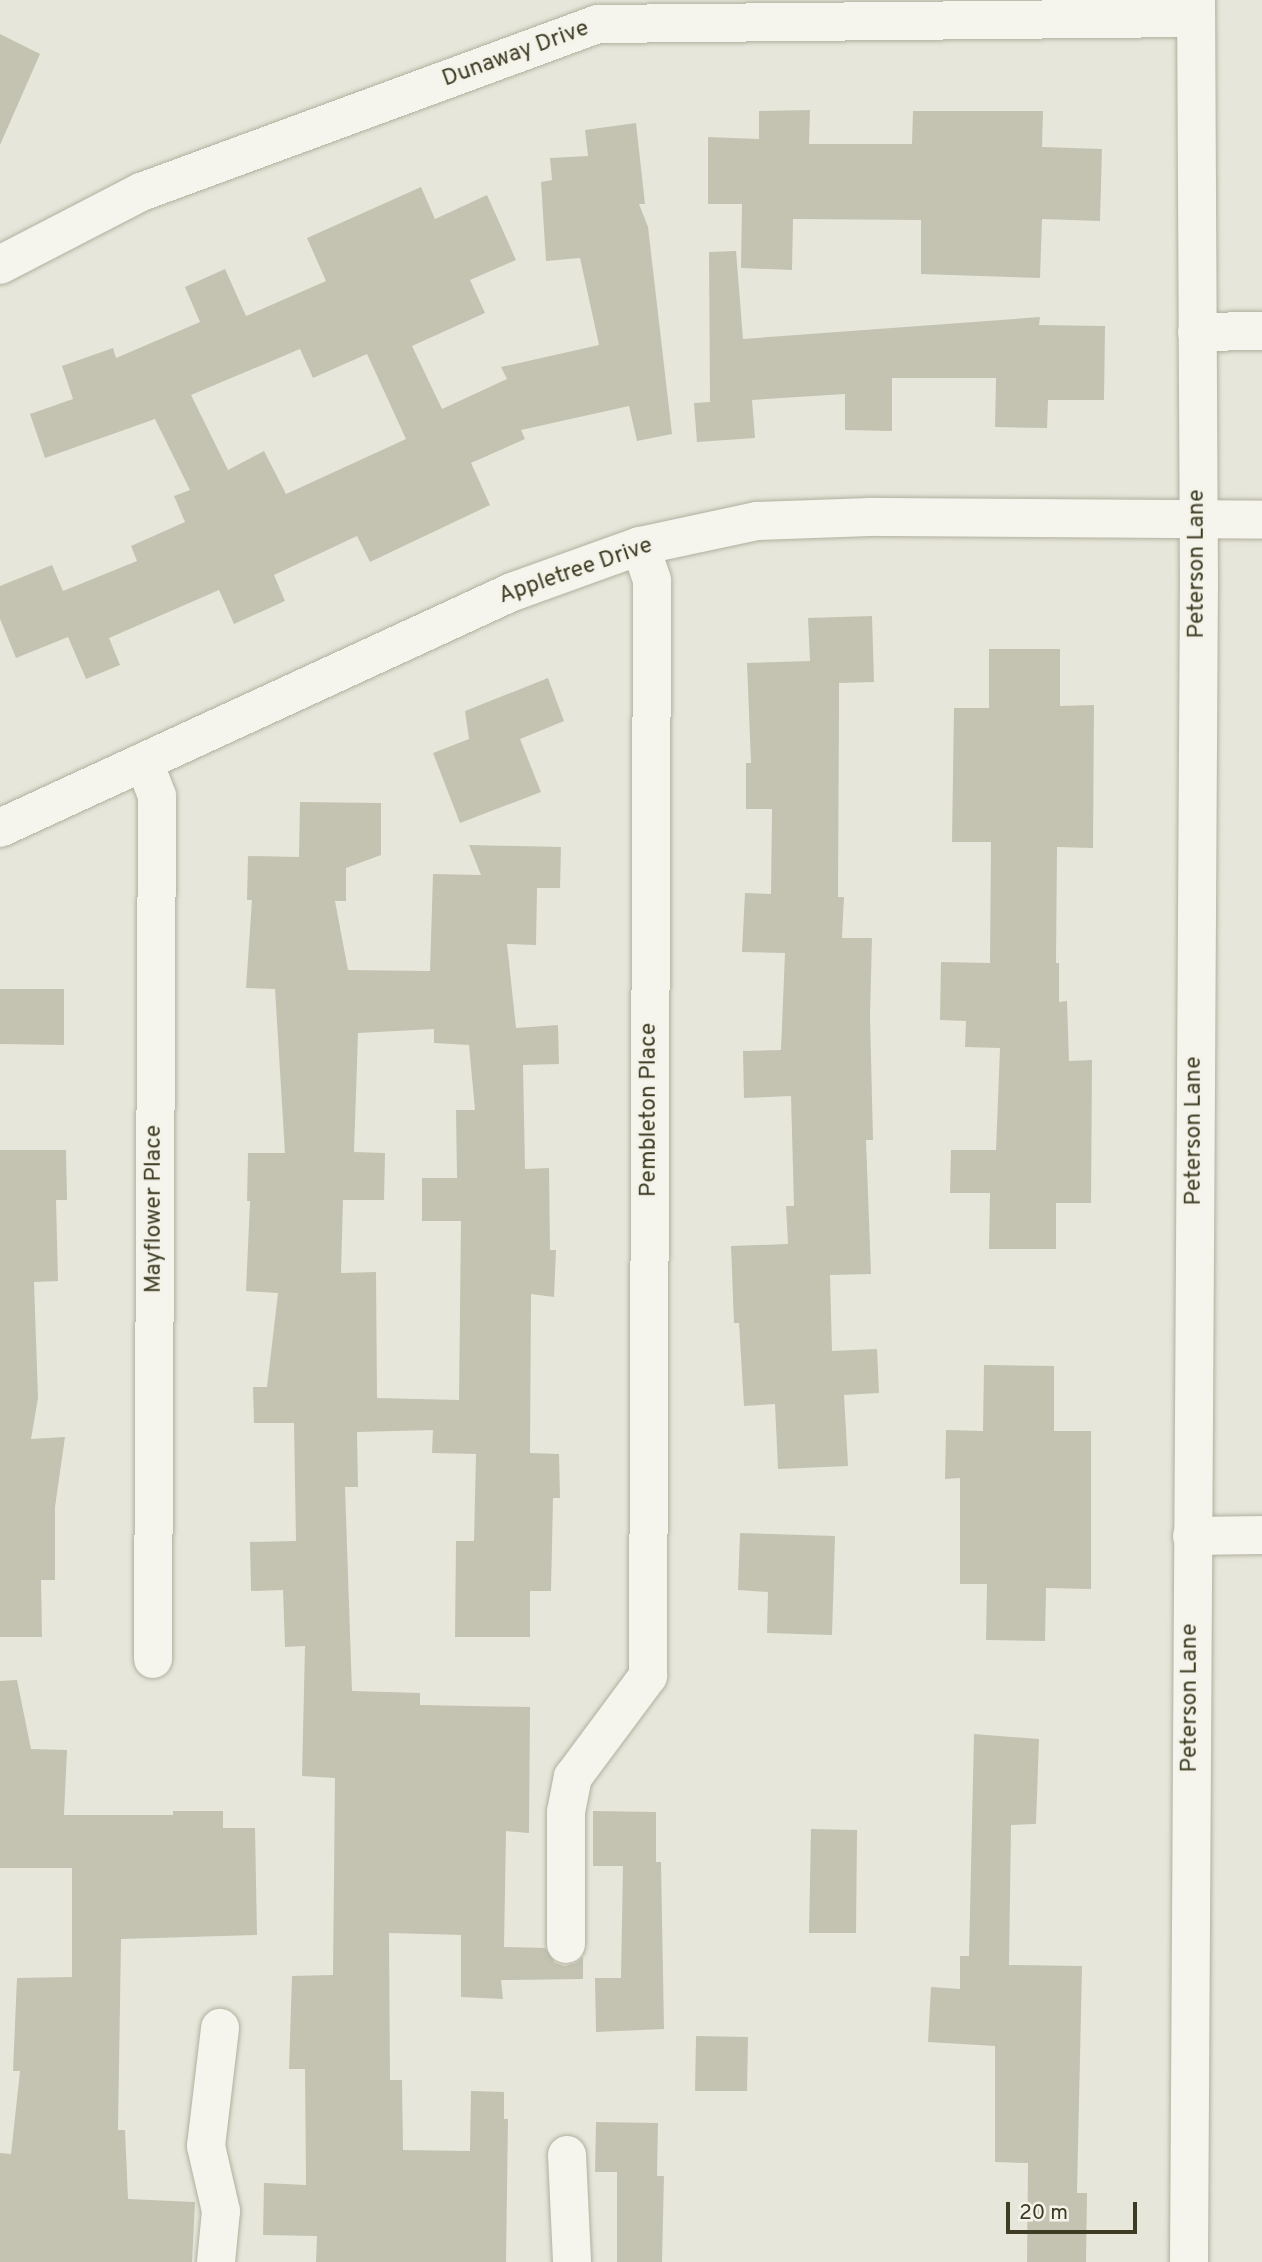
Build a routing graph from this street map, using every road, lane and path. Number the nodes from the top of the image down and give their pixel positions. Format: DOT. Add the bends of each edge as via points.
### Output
graph roads {
  1 [pos="1195,9"];
  2 [pos="0,265"];
  3 [pos="1262,331"];
  4 [pos="1197,332"];
  5 [pos="1199,520"];
  6 [pos="1262,520"];
  7 [pos="640,546"];
  8 [pos="144,762"];
  9 [pos="0,828"];
  10 [pos="1262,1535"];
  11 [pos="1192,1536"];
  12 [pos="153,1659"];
  13 [pos="566,1944"];
  14 [pos="220,2028"];
  15 [pos="567,2155"];
  16 [pos="216,2262"];
  17 [pos="572,2262"];
  18 [pos="1189,2262"];
  1 -- 2 [label="street, Dunaway Drive" via="598,24 141,192"];
  1 -- 4 [label="street, Peterson Lane"];
  3 -- 4 [label="street"];
  4 -- 5 [label="street, Peterson Lane"];
  5 -- 6 [label="street, Appletree Drive"];
  5 -- 7 [label="street, Appletree Drive" via="870,517 757,521"];
  5 -- 11 [label="street, Peterson Lane"];
  7 -- 8 [label="street, Appletree Drive" via="512,592"];
  7 -- 13 [label="street, Pembleton Place" via="652,580 648,1676 573,1777 566,1812"];
  8 -- 9 [label="street, Appletree Drive"];
  8 -- 12 [label="street, Mayflower Place" via="157,796"];
  10 -- 11 [label="street"];
  11 -- 18 [label="street, Peterson Lane"];
  14 -- 16 [label="street" via="206,2146 221,2211"];
  15 -- 17 [label="street"];
}
